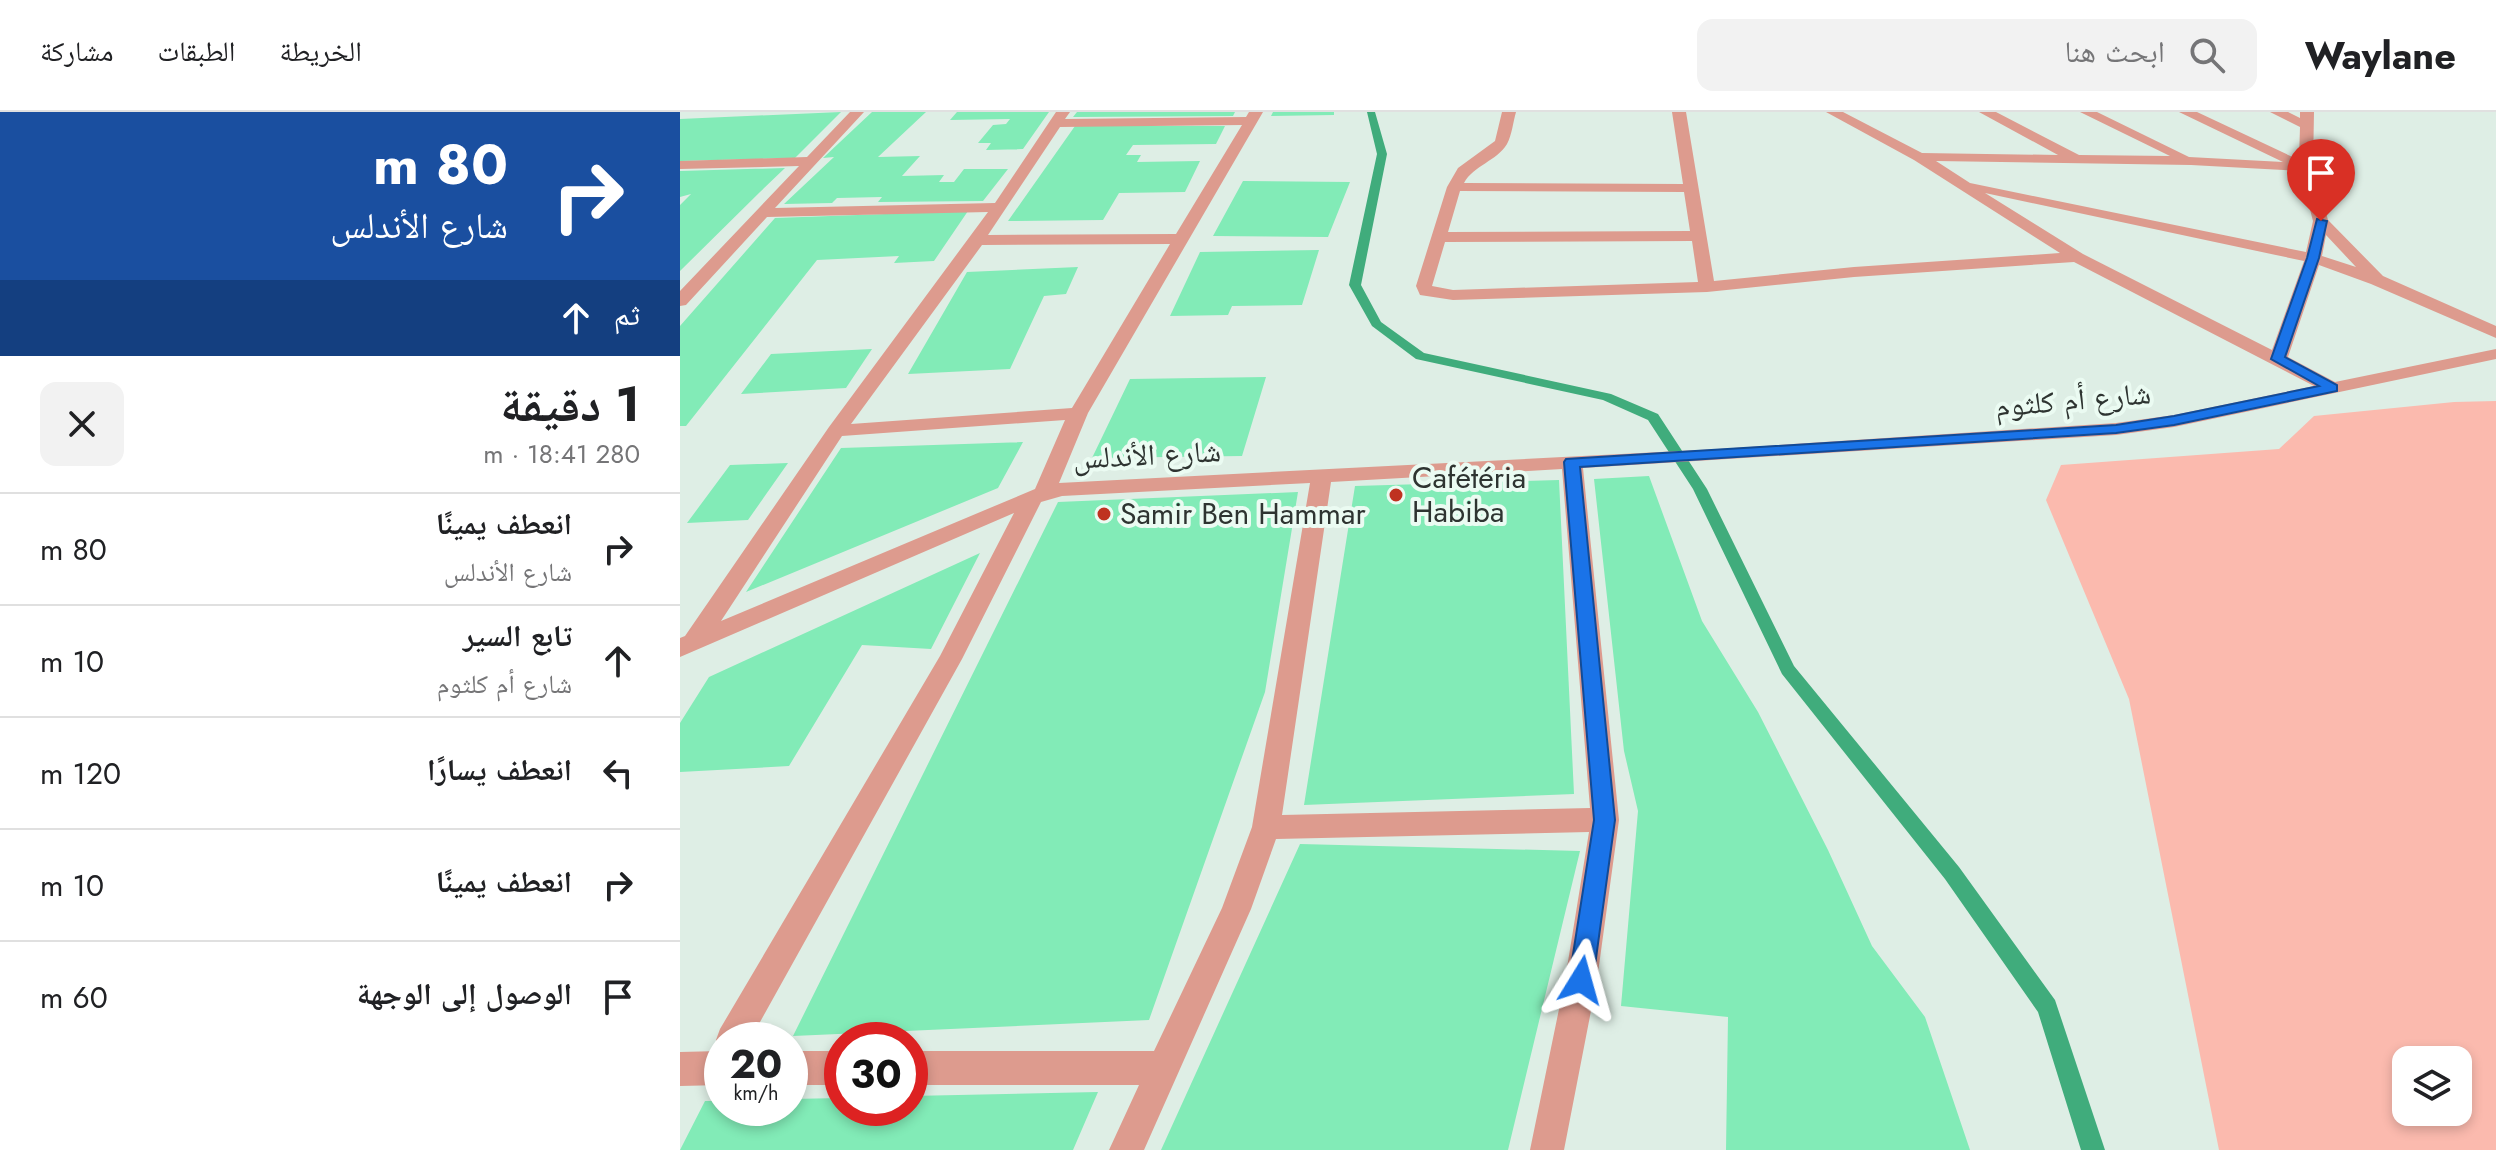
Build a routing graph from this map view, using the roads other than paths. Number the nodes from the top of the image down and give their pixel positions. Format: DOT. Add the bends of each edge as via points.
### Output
graph roads {
  1 [pos="857,112"];
  2 [pos="1509,112"];
  3 [pos="1679,112"];
  4 [pos="1833,112"];
  5 [pos="1986,112"];
  6 [pos="2087,112"];
  7 [pos="2186,112"];
  8 [pos="2277,112"];
  9 [pos="1059,117"];
  10 [pos="1254,117"];
  11 [pos="2308,119"];
  12 [pos="1919,157"];
  13 [pos="2076,159"];
  14 [pos="811,161"];
  15 [pos="2191,161"];
  16 [pos="680,165"];
  17 [pos="2306,167"];
  18 [pos="1959,183"];
  19 [pos="1454,187"];
  20 [pos="1691,188"];
  21 [pos="1001,207"];
  22 [pos="763,213"];
  23 [pos="2321,221"];
  24 [pos="1699,236"];
  25 [pos="1440,237"];
  26 [pos="1183,239"];
  27 [pos="977,240"];
  28 [pos="2077,257"];
  29 [pos="2313,258"];
  30 [pos="2377,280"];
  31 [pos="1707,287"];
  32 [pos="680,301"];
  33 [pos="2496,333"];
  34 [pos="2496,354"];
  35 [pos="2278,359"];
  36 [pos="2332,388"];
  37 [pos="1078,413"];
  38 [pos="836,431"];
  39 [pos="1648,459"];
  40 [pos="1572,462"];
  41 [pos="1322,475"];
  42 [pos="1038,495"];
  43 [pos="687,646"];
  44 [pos="680,664"];
  45 [pos="1605,820"];
  46 [pos="1266,827"];
  47 [pos="744,1022"];
  48 [pos="704,1063"];
  49 [pos="928,1068"];
  50 [pos="1164,1068"];
  51 [pos="680,1069"];
  52 [pos="1126,1150"];
  53 [pos="1547,1150"];
  1 -- 14 [label="street"];
  2 -- 19 [label="street" via="1502,141 1463,171"];
  3 -- 20 [label="street"];
  4 -- 12 [label="street"];
  5 -- 13 [label="street"];
  6 -- 15 [label="street"];
  7 -- 17 [label="street"];
  8 -- 11 [label="street"];
  9 -- 10 [label="street"];
  9 -- 21 [label="street"];
  10 -- 26 [label="street"];
  11 -- 17 [label="street"];
  12 -- 13 [label="street"];
  12 -- 18 [label="street"];
  13 -- 15 [label="street"];
  14 -- 16 [label="street"];
  14 -- 22 [label="street"];
  15 -- 17 [label="street"];
  17 -- 23 [label="street"];
  18 -- 28 [label="street"];
  18 -- 29 [label="street"];
  19 -- 20 [label="street"];
  19 -- 25 [label="street"];
  20 -- 24 [label="street"];
  21 -- 22 [label="street"];
  21 -- 27 [label="street"];
  22 -- 32 [label="street"];
  23 -- 29 [label="street"];
  23 -- 30 [label="street"];
  24 -- 25 [label="street"];
  24 -- 31 [label="street"];
  25 -- 31 [label="street" via="1424,286 1435,294"];
  26 -- 27 [label="street"];
  26 -- 37 [label="street"];
  27 -- 38 [label="street"];
  28 -- 31 [label="street"];
  28 -- 35 [label="street"];
  29 -- 30 [label="street"];
  29 -- 35 [label="street"];
  30 -- 33 [label="street"];
  34 -- 36 [label="street, شارع أم كلثوم"];
  35 -- 36 [label="street"];
  36 -- 39 [label="street, شارع أم كلثوم" via="2116,429"];
  37 -- 38 [label="street"];
  37 -- 42 [label="street"];
  38 -- 43 [label="street"];
  39 -- 40 [label="street, شارع الأندلس"];
  40 -- 41 [label="street, شارع الأندلس"];
  40 -- 45 [label="street"];
  41 -- 42 [label="street, شارع الأندلس"];
  41 -- 46 [label="street"];
  42 -- 43 [label="street, شارع الأندلس"];
  42 -- 47 [label="street"];
  43 -- 44 [label="street"];
  45 -- 46 [label="street"];
  45 -- 53 [label="street" via="1581,980"];
  46 -- 50 [label="street" via="1236,909"];
  48 -- 51 [label="street"];
  49 -- 50 [label="street"];
  50 -- 52 [label="street"];
}
